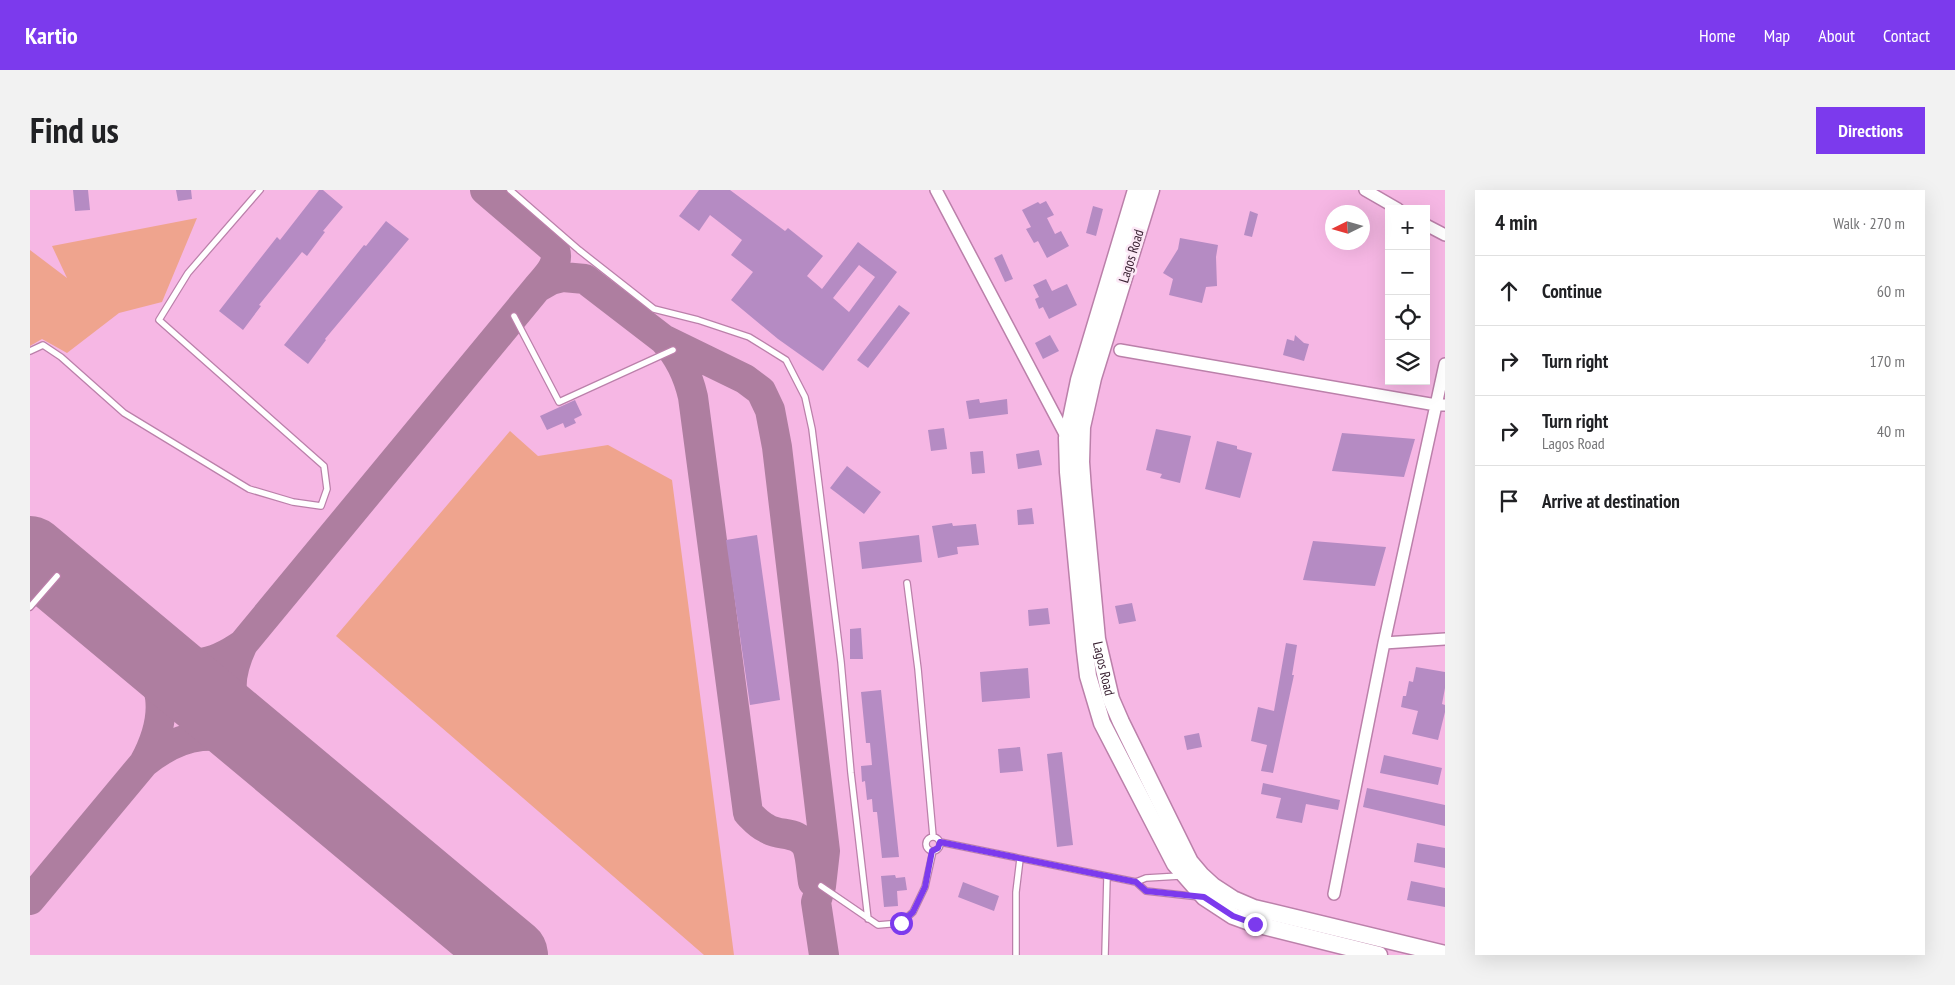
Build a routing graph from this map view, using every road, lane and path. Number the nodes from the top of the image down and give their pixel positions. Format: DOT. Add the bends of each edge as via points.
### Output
graph roads {
  1 [pos="260,190"];
  2 [pos="510,190"];
  3 [pos="936,190"];
  4 [pos="1136,190"];
  5 [pos="1151,190"];
  6 [pos="1365,190"];
  7 [pos="1391,205"];
  8 [pos="1430,227"];
  9 [pos="1445,235"];
  10 [pos="514,316"];
  11 [pos="673,350"];
  12 [pos="1120,350"];
  13 [pos="30,351"];
  14 [pos="1445,364"];
  15 [pos="1440,405"];
  16 [pos="1067,438"];
  17 [pos="58,576"];
  18 [pos="907,583"];
  19 [pos="30,607"];
  20 [pos="1445,639"];
  21 [pos="1384,643"];
  22 [pos="932,836"];
  23 [pos="940,842"];
  24 [pos="932,851"];
  25 [pos="1020,859"];
  26 [pos="1185,876"];
  27 [pos="1107,877"];
  28 [pos="1136,882"];
  29 [pos="821,886"];
  30 [pos="1334,894"];
  31 [pos="1204,897"];
  32 [pos="868,918"];
  33 [pos="1445,954"];
  34 [pos="1016,955"];
  35 [pos="1105,955"];
  36 [pos="1379,955"];
  1 -- 13 [label="lane" via="188,273 159,320 324,466 327,490 321,506 249,489 124,413 43,345"];
  2 -- 32 [label="lane" via="654,309 748,338 786,360 804,397 812,429 842,662"];
  3 -- 16 [label="street"];
  4 -- 16 [label="main road, Lagos Road" via="1079,380"];
  5 -- 33 [label="main road, Lagos Road" via="1093,378 1082,427 1082,471 1097,639 1111,699 1180,842 1201,875 1213,886 1254,908"];
  6 -- 7 [label="street"];
  8 -- 9 [label="street"];
  10 -- 11 [label="lane" via="559,402"];
  12 -- 15 [label="street"];
  14 -- 15 [label="street"];
  15 -- 21 [label="street"];
  16 -- 26 [label="main road, Lagos Road" via="1081,619 1094,700 1102,723 1175,864"];
  17 -- 19 [label="lane"];
  18 -- 22 [label="lane"];
  20 -- 21 [label="street"];
  21 -- 30 [label="street"];
  22 -- 23 [label="lane"];
  22 -- 24 [label="lane" via="926,842"];
  23 -- 24 [label="lane"];
  23 -- 25 [label="lane"];
  24 -- 32 [label="lane" via="925,887 913,912 901,923 878,925"];
  25 -- 27 [label="lane"];
  25 -- 34 [label="lane" via="1016,892"];
  26 -- 28 [label="lane" via="1146,878"];
  26 -- 31 [label="main road, Lagos Road"];
  27 -- 28 [label="lane"];
  27 -- 35 [label="lane"];
  28 -- 31 [label="lane" via="1146,891"];
  29 -- 32 [label="lane"];
  31 -- 36 [label="main road, Lagos Road" via="1227,913 1255,924"];
}
